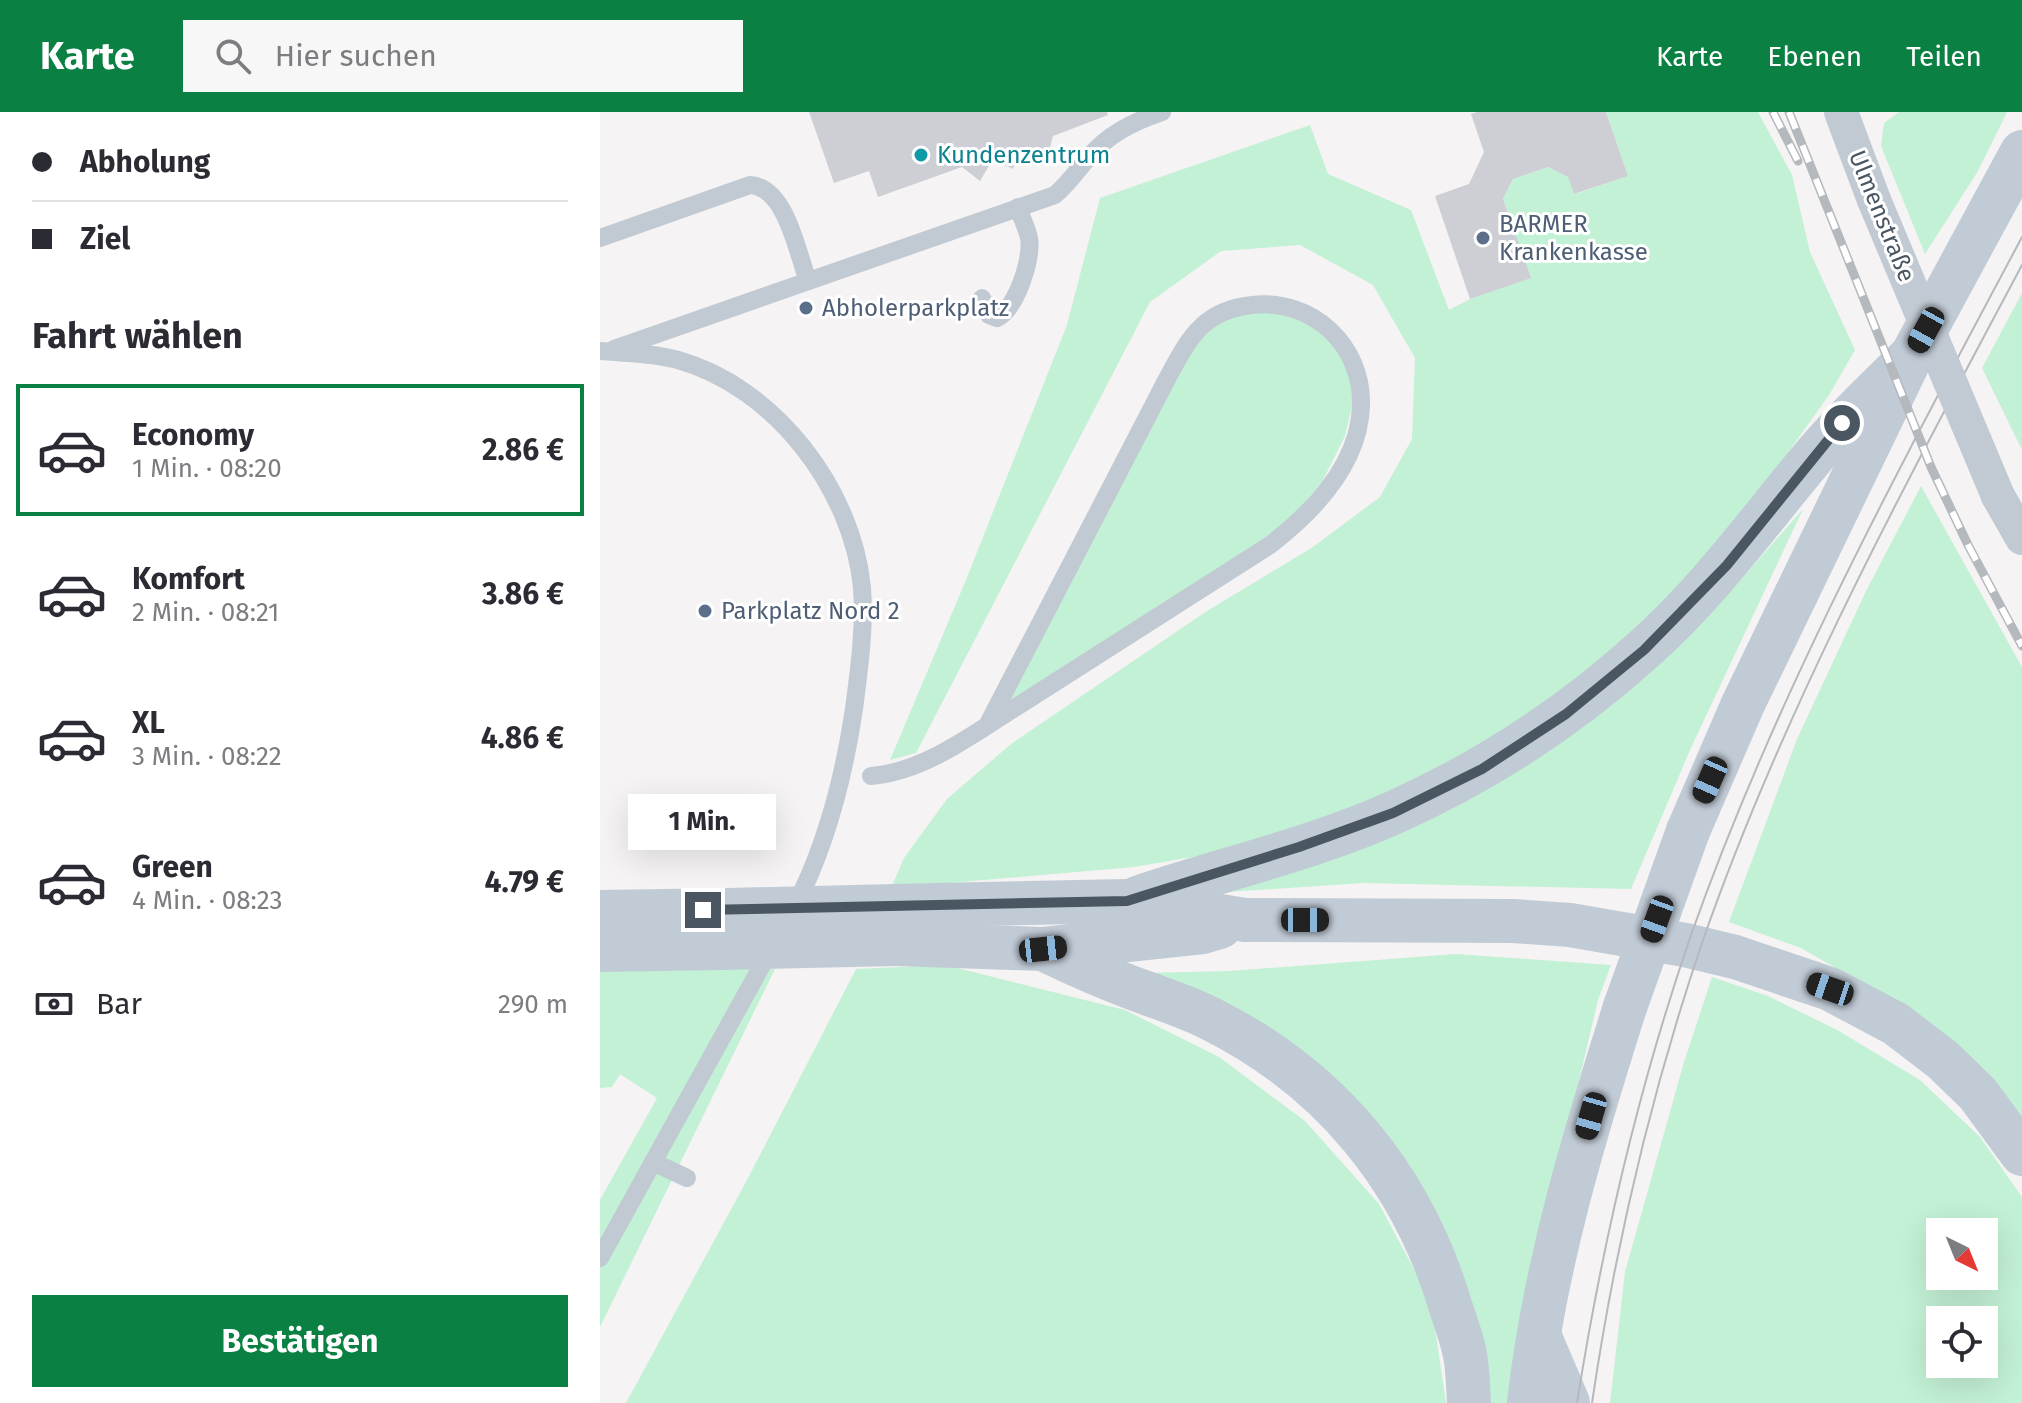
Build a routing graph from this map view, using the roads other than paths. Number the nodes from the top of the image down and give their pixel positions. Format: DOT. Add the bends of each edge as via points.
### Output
graph roads {
  1 [pos="1162,112"];
  2 [pos="1841,112"];
  3 [pos="2022,152"];
  4 [pos="1018,207"];
  5 [pos="600,238"];
  6 [pos="808,281"];
  7 [pos="982,298"];
  8 [pos="604,351"];
  9 [pos="1912,355"];
  10 [pos="2022,538"];
  11 [pos="988,724"];
  12 [pos="871,776"];
  13 [pos="1127,901"];
  14 [pos="600,912"];
  15 [pos="1245,920"];
  16 [pos="725,929"];
  17 [pos="1043,949"];
  18 [pos="600,950"];
  19 [pos="2022,1154"];
  20 [pos="653,1162"];
  21 [pos="687,1178"];
  22 [pos="600,1258"];
  23 [pos="1539,1335"];
  24 [pos="1469,1403"];
  25 [pos="1529,1403"];
  26 [pos="1568,1403"];
  1 -- 4 [label="lane" via="1135,121 1105,141 1055,195"];
  2 -- 10 [label="street, Ulmenstraße, bridge" via="1998,496"];
  3 -- 9 [label="main road"];
  4 -- 6 [label="lane"];
  4 -- 7 [label="lane" via="1030,248 1018,291 997,318 989,315"];
  5 -- 6 [label="lane" via="758,186 781,205"];
  6 -- 8 [label="lane"];
  8 -- 20 [label="lane" via="680,361 747,395 777,420 804,447 833,493 856,553 862,590 859,672 848,749 805,885"];
  9 -- 13 [label="main road" via="1842,423 1727,565 1644,650 1566,714 1482,769 1393,813"];
  9 -- 23 [label="main road, bridge" via="1743,704 1688,831 1625,1007 1566,1207"];
  11 -- 11 [label="lane" via="1270,545 1316,505 1345,461 1361,407 1350,354 1324,323 1305,312 1266,303 1228,309 1192,338"];
  11 -- 12 [label="lane" via="913,767"];
  13 -- 15 [label="main road"];
  13 -- 16 [label="main road, bridge" via="935,905"];
  14 -- 16 [label="main road"];
  15 -- 17 [label="main road" via="1203,932"];
  15 -- 19 [label="main road" via="1570,925 1735,957 1830,989 1896,1024 1978,1094"];
  16 -- 17 [label="main road, bridge" via="896,944"];
  16 -- 18 [label="main road"];
  17 -- 24 [label="main road" via="1210,1018 1288,1064 1346,1118 1382,1161 1428,1243 1465,1354"];
  20 -- 21 [label="lane"];
  20 -- 22 [label="lane"];
  23 -- 25 [label="main road"];
  23 -- 26 [label="main road"];
}
